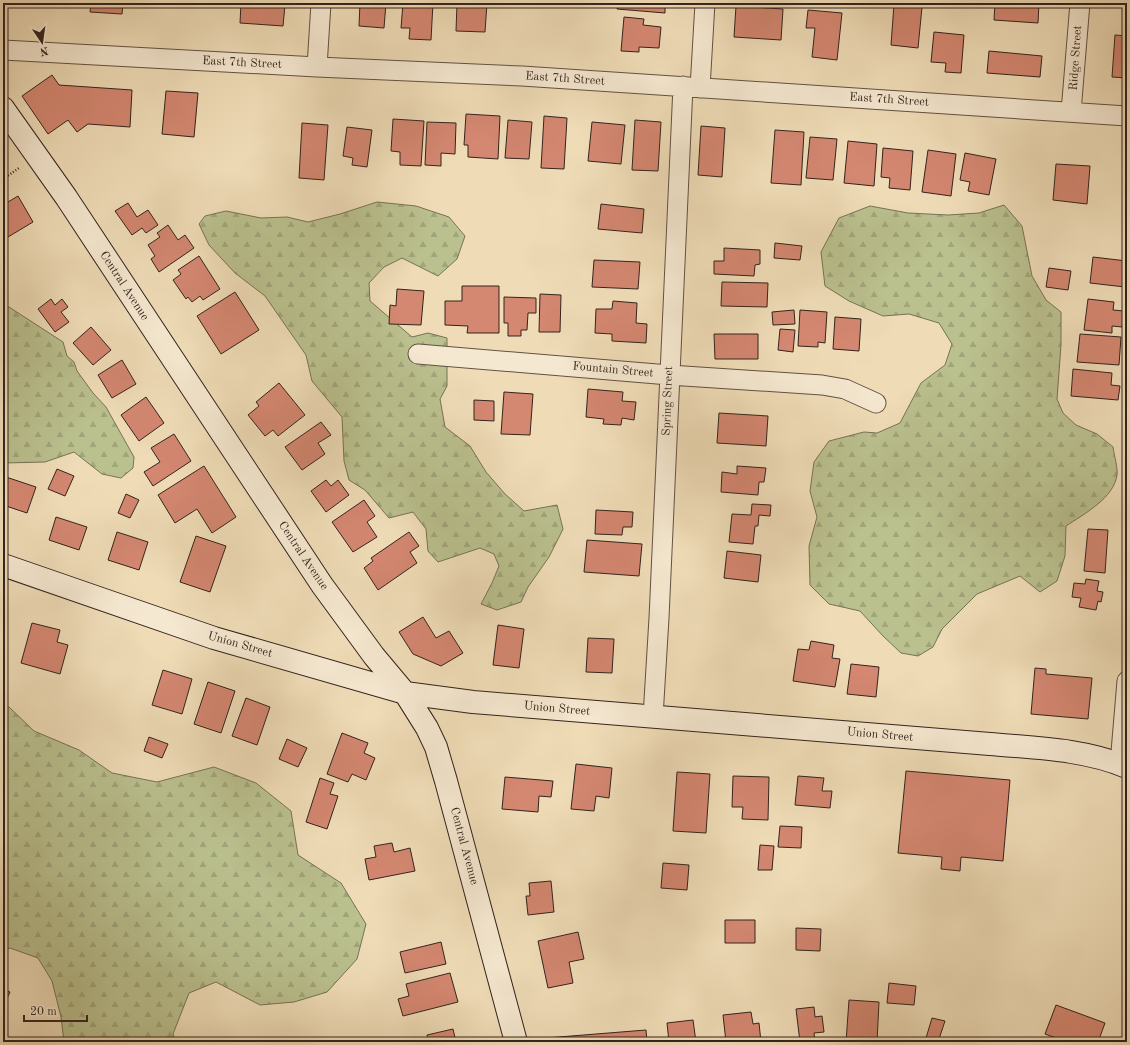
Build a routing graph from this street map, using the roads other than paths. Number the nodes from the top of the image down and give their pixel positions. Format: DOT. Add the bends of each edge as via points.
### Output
graph roads {
  1 [pos="322,3"];
  2 [pos="705,3"];
  3 [pos="1080,3"];
  4 [pos="3,50"];
  5 [pos="317,67"];
  6 [pos="691,87"];
  7 [pos="3,108"];
  8 [pos="1071,112"];
  9 [pos="1127,116"];
  10 [pos="418,354"];
  11 [pos="669,375"];
  12 [pos="876,403"];
  13 [pos="3,565"];
  14 [pos="1127,681"];
  15 [pos="405,693"];
  16 [pos="653,716"];
  17 [pos="1123,766"];
  18 [pos="516,1042"];
  1 -- 5 [label="street"];
  2 -- 6 [label="street, Spring Street"];
  3 -- 8 [label="street, Ridge Street"];
  4 -- 5 [label="street, East 7th Street"];
  5 -- 6 [label="street, East 7th Street"];
  6 -- 8 [label="street, East 7th Street"];
  6 -- 11 [label="street, Spring Street"];
  7 -- 15 [label="street, Central Avenue" via="70,204 322,585 369,650"];
  8 -- 9 [label="street, East 7th Street"];
  10 -- 11 [label="street, Fountain Street"];
  11 -- 12 [label="street, Fountain Street" via="822,385 845,389"];
  11 -- 16 [label="street, Spring Street"];
  13 -- 15 [label="street, Union Street" via="214,638"];
  14 -- 17 [label="street"];
  15 -- 16 [label="street, Union Street" via="473,702"];
  15 -- 18 [label="street, Central Avenue" via="436,747"];
  16 -- 17 [label="street, Union Street" via="1074,752"];
}
